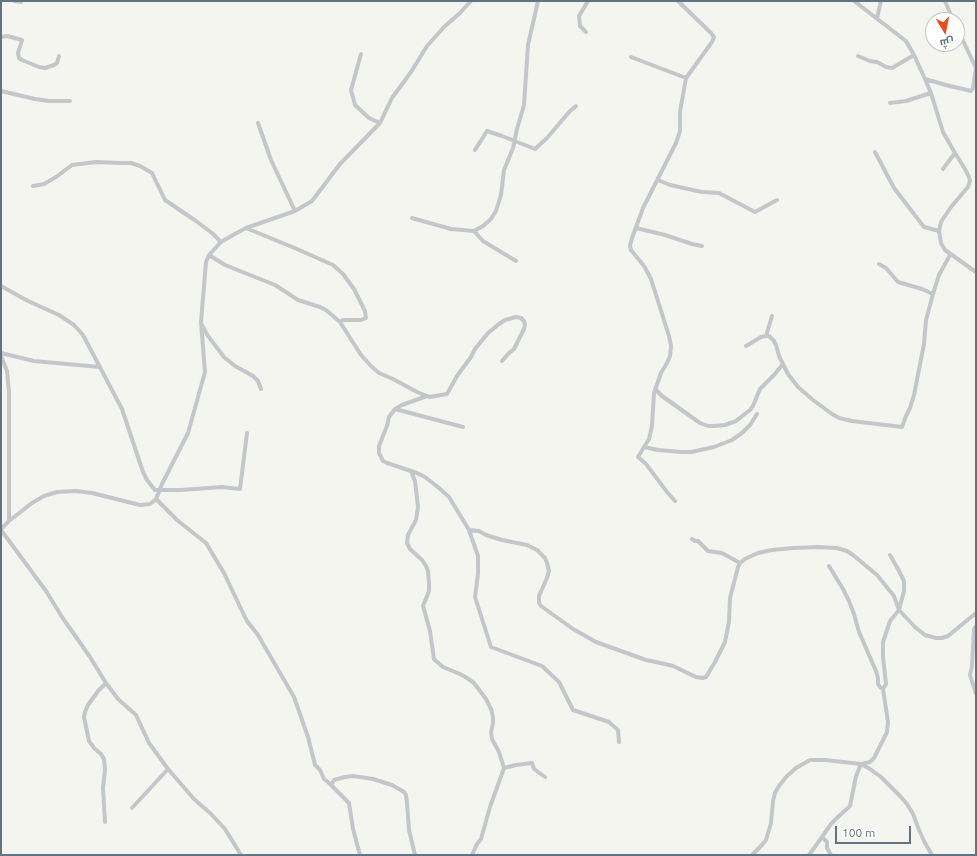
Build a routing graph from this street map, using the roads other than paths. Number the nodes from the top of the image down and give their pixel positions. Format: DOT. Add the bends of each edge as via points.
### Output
graph roads {
  1 [pos="14,1"];
  2 [pos="471,1"];
  3 [pos="538,1"];
  4 [pos="588,1"];
  5 [pos="678,1"];
  6 [pos="854,1"];
  7 [pos="881,1"];
  8 [pos="944,1"];
  9 [pos="21,2"];
  10 [pos="949,12"];
  11 [pos="877,18"];
  12 [pos="586,32"];
  13 [pos="1,37"];
  14 [pos="965,45"];
  15 [pos="361,54"];
  16 [pos="914,55"];
  17 [pos="59,56"];
  18 [pos="858,56"];
  19 [pos="630,57"];
  20 [pos="976,68"];
  21 [pos="686,78"];
  22 [pos="925,79"];
  23 [pos="1,91"];
  24 [pos="931,93"];
  25 [pos="70,101"];
  26 [pos="890,104"];
  27 [pos="576,106"];
  28 [pos="258,123"];
  29 [pos="380,123"];
  30 [pos="514,141"];
  31 [pos="475,150"];
  32 [pos="875,152"];
  33 [pos="955,153"];
  34 [pos="943,169"];
  35 [pos="658,180"];
  36 [pos="34,186"];
  37 [pos="777,200"];
  38 [pos="295,211"];
  39 [pos="412,218"];
  40 [pos="246,228"];
  41 [pos="636,228"];
  42 [pos="474,231"];
  43 [pos="939,231"];
  44 [pos="221,242"];
  45 [pos="702,246"];
  46 [pos="209,255"];
  47 [pos="950,255"];
  48 [pos="516,261"];
  49 [pos="879,264"];
  50 [pos="976,272"];
  51 [pos="1,286"];
  52 [pos="933,294"];
  53 [pos="772,316"];
  54 [pos="200,322"];
  55 [pos="340,322"];
  56 [pos="766,336"];
  57 [pos="746,346"];
  58 [pos="1,354"];
  59 [pos="502,361"];
  60 [pos="783,364"];
  61 [pos="100,367"];
  62 [pos="261,389"];
  63 [pos="656,390"];
  64 [pos="427,396"];
  65 [pos="394,409"];
  66 [pos="757,414"];
  67 [pos="463,427"];
  68 [pos="247,433"];
  69 [pos="644,447"];
  70 [pos="411,471"];
  71 [pos="160,490"];
  72 [pos="156,499"];
  73 [pos="675,500"];
  74 [pos="9,521"];
  75 [pos="1,530"];
  76 [pos="469,530"];
  77 [pos="692,539"];
  78 [pos="890,556"];
  79 [pos="740,562"];
  80 [pos="829,566"];
  81 [pos="899,610"];
  82 [pos="976,613"];
  83 [pos="976,628"];
  84 [pos="974,666"];
  85 [pos="106,683"];
  86 [pos="883,689"];
  87 [pos="976,694"];
  88 [pos="619,742"];
  89 [pos="861,764"];
  90 [pos="504,768"];
  91 [pos="168,769"];
  92 [pos="546,777"];
  93 [pos="331,784"];
  94 [pos="132,808"];
  95 [pos="105,822"];
  96 [pos="822,837"];
  97 [pos="241,855"];
  98 [pos="360,855"];
  99 [pos="415,855"];
  100 [pos="472,855"];
  101 [pos="752,855"];
  102 [pos="809,855"];
  103 [pos="831,855"];
  104 [pos="932,855"];
  1 -- 9 [label="street"];
  2 -- 29 [label="street" via="427,46 392,98"];
  3 -- 30 [label="street" via="528,45 524,105"];
  4 -- 12 [label="street" via="579,16 580,26"];
  5 -- 21 [label="street" via="714,37"];
  6 -- 11 [label="street"];
  7 -- 11 [label="street"];
  8 -- 10 [label="street"];
  11 -- 16 [label="street" via="906,41"];
  13 -- 17 [label="street" via="22,40 18,53 20,59 41,68 56,64"];
  14 -- 20 [label="street"];
  15 -- 29 [label="street" via="350,90 355,106 369,118"];
  16 -- 18 [label="street" via="892,68"];
  16 -- 22 [label="street"];
  19 -- 21 [label="street"];
  20 -- 22 [label="street" via="971,90"];
  21 -- 35 [label="street" via="680,112 680,131"];
  22 -- 24 [label="street"];
  23 -- 25 [label="street" via="35,99"];
  24 -- 26 [label="street"];
  24 -- 33 [label="street" via="943,132"];
  27 -- 30 [label="street" via="535,149"];
  28 -- 38 [label="street" via="271,160"];
  29 -- 38 [label="street" via="340,164 312,201"];
  30 -- 31 [label="street" via="487,131"];
  30 -- 42 [label="street" via="504,170 496,211 491,219"];
  32 -- 43 [label="street" via="894,188 924,227"];
  33 -- 34 [label="street"];
  33 -- 43 [label="street" via="969,177 969,184 944,216"];
  35 -- 37 [label="street" via="702,192 719,193 755,212"];
  35 -- 41 [label="street"];
  36 -- 44 [label="street" via="44,184 72,166 80,164 131,163 152,173 165,200"];
  38 -- 40 [label="street"];
  39 -- 42 [label="street" via="451,229"];
  40 -- 44 [label="street"];
  40 -- 55 [label="street" via="332,265 343,274 365,311 366,318"];
  41 -- 45 [label="street"];
  41 -- 63 [label="street" via="630,243 631,250 651,279 671,346 670,356 661,372"];
  42 -- 48 [label="street" via="483,241"];
  43 -- 47 [label="street" via="941,243"];
  44 -- 46 [label="street"];
  46 -- 54 [label="street" via="206,262"];
  46 -- 55 [label="street" via="225,265 275,285 298,300 326,310"];
  47 -- 50 [label="street"];
  47 -- 52 [label="street" via="939,275"];
  49 -- 52 [label="street" via="898,282"];
  51 -- 61 [label="street" via="68,320 83,335"];
  52 -- 60 [label="street" via="926,320 914,395 902,427 839,418 798,387"];
  53 -- 56 [label="street"];
  54 -- 62 [label="street" via="224,357 253,376"];
  54 -- 71 [label="street" via="205,372 188,433"];
  55 -- 64 [label="street" via="361,355 379,373"];
  56 -- 57 [label="street"];
  56 -- 60 [label="street" via="774,341"];
  58 -- 61 [label="street" via="34,361"];
  58 -- 74 [label="street" via="7,371 9,392"];
  59 -- 64 [label="street" via="518,343 525,325 521,318 505,320 488,333 447,394"];
  60 -- 63 [label="street" via="760,389 750,410 741,418 725,425 700,423"];
  61 -- 71 [label="street" via="122,409 143,472 156,490"];
  63 -- 69 [label="street" via="650,434"];
  64 -- 65 [label="street"];
  65 -- 67 [label="street"];
  65 -- 70 [label="street" via="379,446 379,453 383,461"];
  66 -- 69 [label="street" via="742,433 714,447 682,452"];
  68 -- 71 [label="street" via="240,489 222,487"];
  69 -- 73 [label="street" via="638,457"];
  70 -- 76 [label="street" via="425,478 449,497"];
  70 -- 90 [label="street" via="415,481 418,507 408,542 410,549 422,560 428,571 429,591 423,606 434,659 443,667 474,683 486,700 493,716 492,739"];
  71 -- 72 [label="street"];
  72 -- 74 [label="street" via="150,504 140,505 92,493 57,492 32,503"];
  72 -- 93 [label="street" via="206,543 224,573 242,613 294,697 315,765 324,779"];
  74 -- 75 [label="street"];
  75 -- 85 [label="street" via="46,591"];
  76 -- 79 [label="street" via="480,531 537,550 548,563 549,571 539,596 539,603 573,629 596,642 646,660 673,666 699,678 708,675 725,642 730,598"];
  76 -- 88 [label="street" via="478,556 475,597 491,647 542,666 559,682 573,710 608,722 618,730"];
  77 -- 79 [label="street" via="708,551 722,553"];
  78 -- 81 [label="street" via="904,581"];
  79 -- 81 [label="street" via="772,550 837,548 854,555 877,575 894,596"];
  80 -- 86 [label="street" via="849,601 876,671 878,684"];
  81 -- 82 [label="street" via="921,632 936,638 948,636"];
  81 -- 86 [label="street" via="890,621 883,642 886,684"];
  83 -- 84 [label="street"];
  84 -- 87 [label="street" via="970,676"];
  85 -- 91 [label="street" via="118,699 136,715 149,743"];
  85 -- 95 [label="street" via="88,705 84,717 89,741 104,759"];
  86 -- 89 [label="street" via="887,732 874,758"];
  89 -- 96 [label="street" via="850,806 831,824"];
  89 -- 101 [label="street" via="810,760 796,768 775,793 766,840"];
  89 -- 104 [label="street" via="881,776 907,804"];
  90 -- 92 [label="street" via="532,763 534,769"];
  90 -- 100 [label="street" via="481,839"];
  91 -- 94 [label="street"];
  91 -- 97 [label="street" via="225,829"];
  93 -- 98 [label="street" via="349,803"];
  93 -- 99 [label="street" via="334,780 353,776 373,779 404,792"];
  96 -- 102 [label="street"];
  96 -- 103 [label="street" via="827,842"];
}
